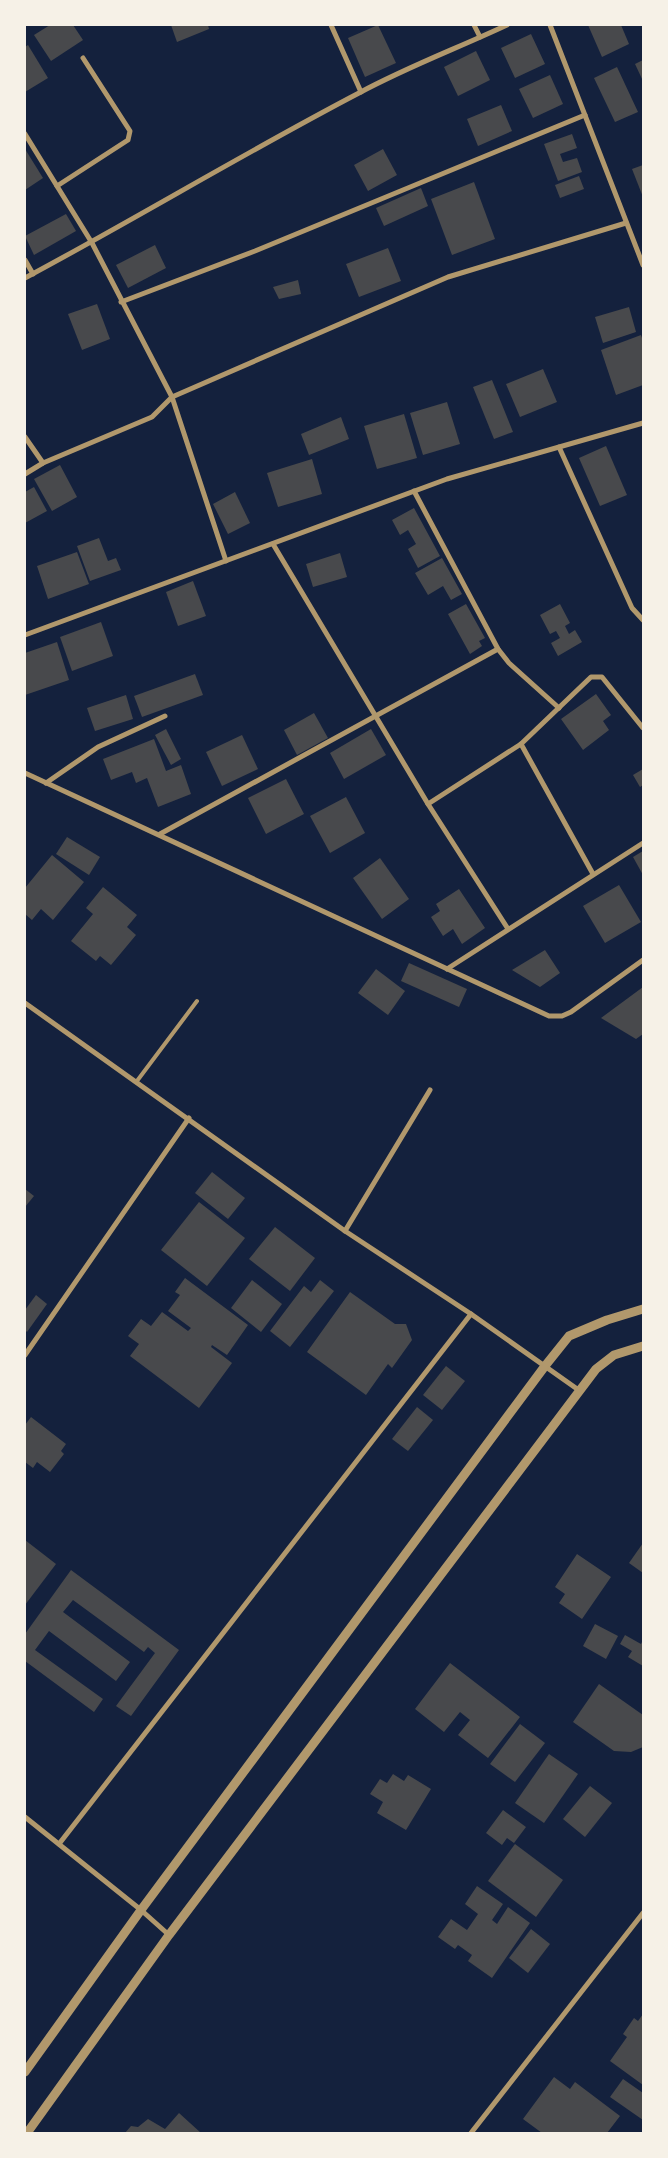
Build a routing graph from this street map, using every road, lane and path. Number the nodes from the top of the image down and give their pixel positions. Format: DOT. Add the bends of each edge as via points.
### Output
graph roads {
  1 [pos="331,25"];
  2 [pos="474,25"];
  3 [pos="507,25"];
  4 [pos="550,25"];
  5 [pos="480,37"];
  6 [pos="83,58"];
  7 [pos="361,92"];
  8 [pos="585,115"];
  9 [pos="25,134"];
  10 [pos="57,186"];
  11 [pos="626,222"];
  12 [pos="92,243"];
  13 [pos="25,260"];
  14 [pos="643,265"];
  15 [pos="33,274"];
  16 [pos="25,278"];
  17 [pos="121,302"];
  18 [pos="172,397"];
  19 [pos="643,423"];
  20 [pos="25,436"];
  21 [pos="559,447"];
  22 [pos="43,463"];
  23 [pos="25,474"];
  24 [pos="414,492"];
  25 [pos="273,544"];
  26 [pos="226,561"];
  27 [pos="643,620"];
  28 [pos="25,635"];
  29 [pos="498,649"];
  30 [pos="559,708"];
  31 [pos="165,716"];
  32 [pos="375,718"];
  33 [pos="643,728"];
  34 [pos="521,744"];
  35 [pos="25,773"];
  36 [pos="46,783"];
  37 [pos="428,804"];
  38 [pos="160,834"];
  39 [pos="643,843"];
  40 [pos="593,874"];
  41 [pos="508,928"];
  42 [pos="643,960"];
  43 [pos="447,969"];
  44 [pos="197,1001"];
  45 [pos="25,1003"];
  46 [pos="137,1081"];
  47 [pos="430,1090"];
  48 [pos="189,1118"];
  49 [pos="346,1231"];
  50 [pos="643,1309"];
  51 [pos="471,1314"];
  52 [pos="643,1346"];
  53 [pos="25,1355"];
  54 [pos="545,1366"];
  55 [pos="580,1391"];
  56 [pos="25,1817"];
  57 [pos="59,1844"];
  58 [pos="141,1910"];
  59 [pos="643,1914"];
  60 [pos="169,1935"];
  61 [pos="25,2072"];
  62 [pos="27,2133"];
  63 [pos="471,2133"];
  1 -- 7 [label="street"];
  2 -- 5 [label="street"];
  3 -- 5 [label="street"];
  4 -- 8 [label="street"];
  5 -- 7 [label="street"];
  6 -- 10 [label="street" via="130,131 128,140"];
  7 -- 12 [label="street"];
  8 -- 11 [label="street"];
  8 -- 17 [label="street" via="255,251"];
  9 -- 10 [label="street"];
  10 -- 12 [label="street"];
  11 -- 14 [label="street"];
  11 -- 18 [label="street" via="448,277"];
  12 -- 15 [label="street"];
  12 -- 17 [label="street"];
  13 -- 15 [label="street"];
  15 -- 16 [label="street"];
  17 -- 18 [label="street"];
  18 -- 22 [label="street" via="152,417"];
  18 -- 26 [label="street"];
  19 -- 21 [label="street"];
  20 -- 22 [label="street"];
  21 -- 24 [label="street" via="447,479"];
  21 -- 27 [label="street" via="632,608"];
  22 -- 23 [label="street"];
  24 -- 25 [label="street"];
  24 -- 29 [label="street"];
  25 -- 26 [label="street"];
  25 -- 32 [label="street"];
  26 -- 28 [label="street"];
  29 -- 30 [label="street"];
  29 -- 32 [label="street"];
  30 -- 33 [label="street" via="590,677 602,677"];
  30 -- 34 [label="street"];
  31 -- 36 [label="street" via="98,747"];
  32 -- 37 [label="street"];
  32 -- 38 [label="street"];
  34 -- 37 [label="street"];
  34 -- 40 [label="street"];
  35 -- 36 [label="street"];
  36 -- 38 [label="street"];
  37 -- 41 [label="street"];
  38 -- 43 [label="street"];
  39 -- 40 [label="street"];
  40 -- 41 [label="street"];
  41 -- 43 [label="street"];
  42 -- 43 [label="street" via="562,1016 549,1016"];
  44 -- 46 [label="lane"];
  45 -- 46 [label="street"];
  46 -- 48 [label="street"];
  47 -- 49 [label="street"];
  48 -- 49 [label="street"];
  48 -- 53 [label="street"];
  49 -- 51 [label="street"];
  50 -- 54 [label="street" via="569,1336"];
  51 -- 54 [label="street"];
  51 -- 57 [label="street"];
  52 -- 55 [label="street" via="614,1355 596,1369"];
  54 -- 55 [label="street"];
  54 -- 58 [label="street"];
  55 -- 60 [label="street"];
  56 -- 57 [label="street"];
  57 -- 58 [label="street"];
  58 -- 60 [label="street"];
  58 -- 61 [label="street"];
  59 -- 63 [label="street"];
  60 -- 62 [label="street"];
}
